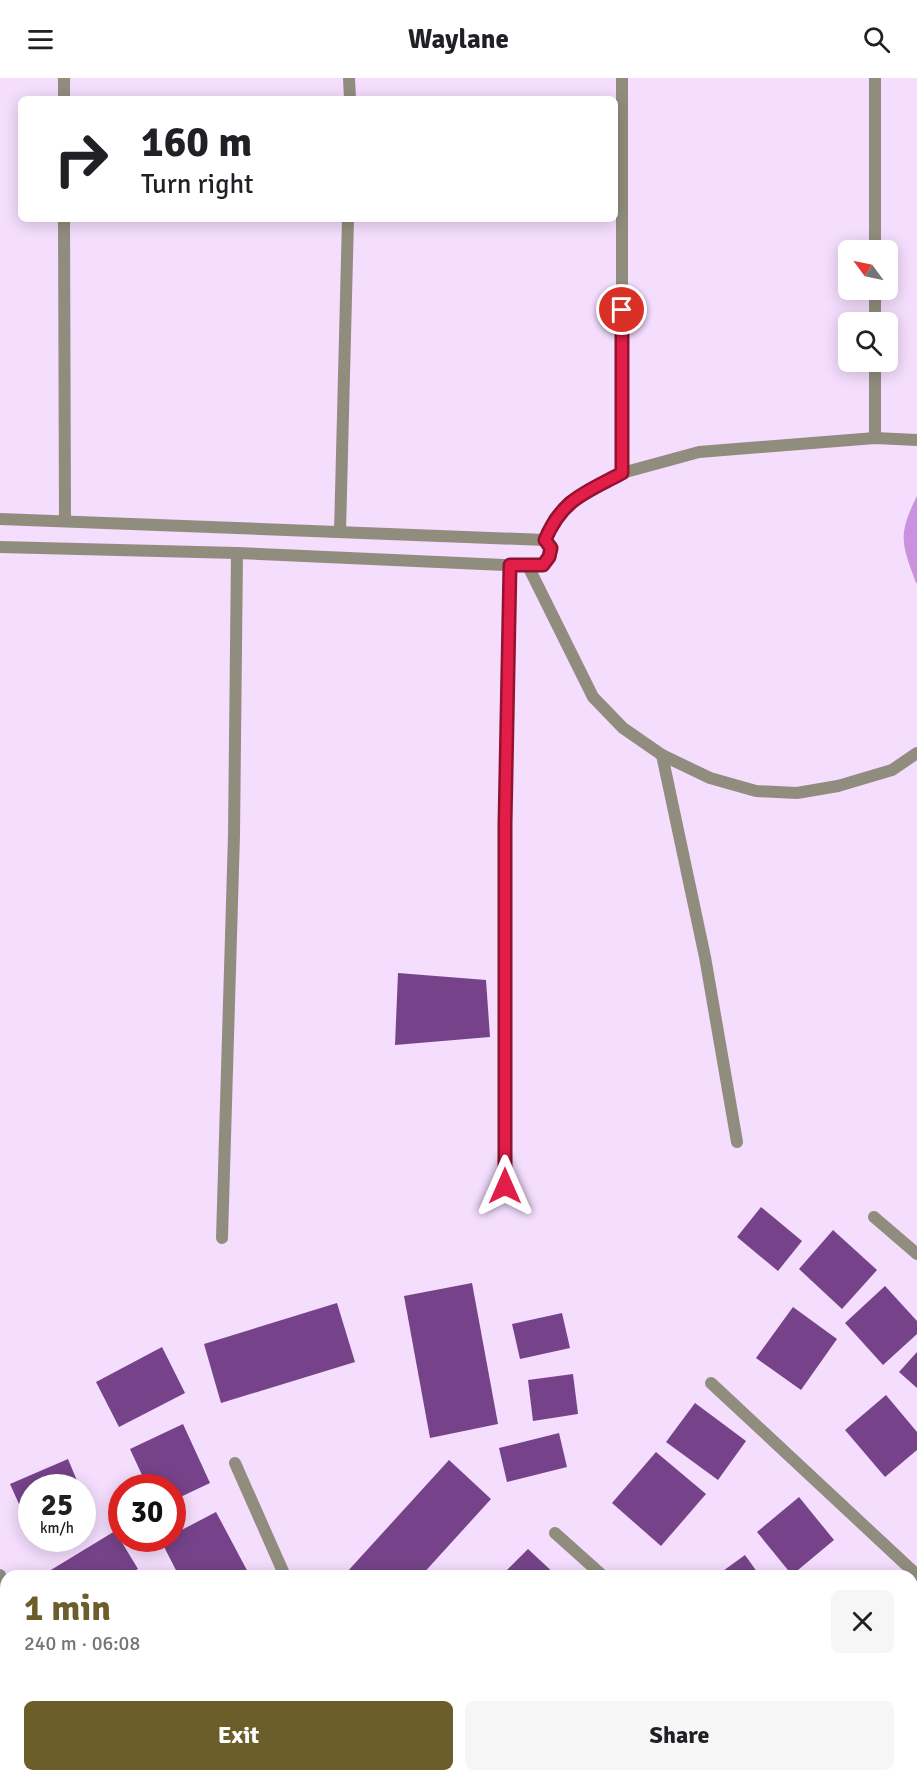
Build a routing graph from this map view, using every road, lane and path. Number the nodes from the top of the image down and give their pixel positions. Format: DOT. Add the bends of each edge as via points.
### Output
graph roads {
  1 [pos="64,78"];
  2 [pos="349,78"];
  3 [pos="622,78"];
  4 [pos="875,78"];
  5 [pos="64,96"];
  6 [pos="350,96"];
  7 [pos="64,222"];
  8 [pos="348,222"];
  9 [pos="875,240"];
  10 [pos="875,372"];
  11 [pos="875,438"];
  12 [pos="917,440"];
  13 [pos="622,473"];
  14 [pos="0,519"];
  15 [pos="65,521"];
  16 [pos="340,532"];
  17 [pos="545,540"];
  18 [pos="0,547"];
  19 [pos="237,553"];
  20 [pos="510,565"];
  21 [pos="528,566"];
  22 [pos="917,753"];
  23 [pos="662,755"];
  24 [pos="737,1142"];
  25 [pos="505,1186"];
  26 [pos="874,1217"];
  27 [pos="222,1238"];
  28 [pos="917,1254"];
  29 [pos="711,1383"];
  30 [pos="235,1462"];
  31 [pos="555,1533"];
  32 [pos="282,1570"];
  33 [pos="596,1570"];
  34 [pos="912,1570"];
  1 -- 5 [label="street"];
  2 -- 6 [label="street"];
  3 -- 13 [label="street"];
  4 -- 9 [label="street"];
  7 -- 15 [label="street"];
  8 -- 16 [label="street"];
  10 -- 11 [label="street"];
  11 -- 12 [label="street"];
  11 -- 13 [label="street" via="699,452"];
  13 -- 17 [label="street" via="569,502 554,519"];
  14 -- 15 [label="street"];
  15 -- 16 [label="street"];
  16 -- 17 [label="street"];
  17 -- 21 [label="street" via="551,548 549,557 543,565"];
  18 -- 19 [label="street"];
  19 -- 20 [label="street"];
  19 -- 27 [label="street" via="234,835"];
  20 -- 21 [label="street"];
  20 -- 25 [label="street"];
  21 -- 23 [label="street" via="594,697 622,728"];
  22 -- 23 [label="street" via="892,770 797,793 756,791 710,778"];
  23 -- 24 [label="street" via="705,957"];
  26 -- 28 [label="street"];
  29 -- 34 [label="street"];
  30 -- 32 [label="street"];
  31 -- 33 [label="street"];
}
